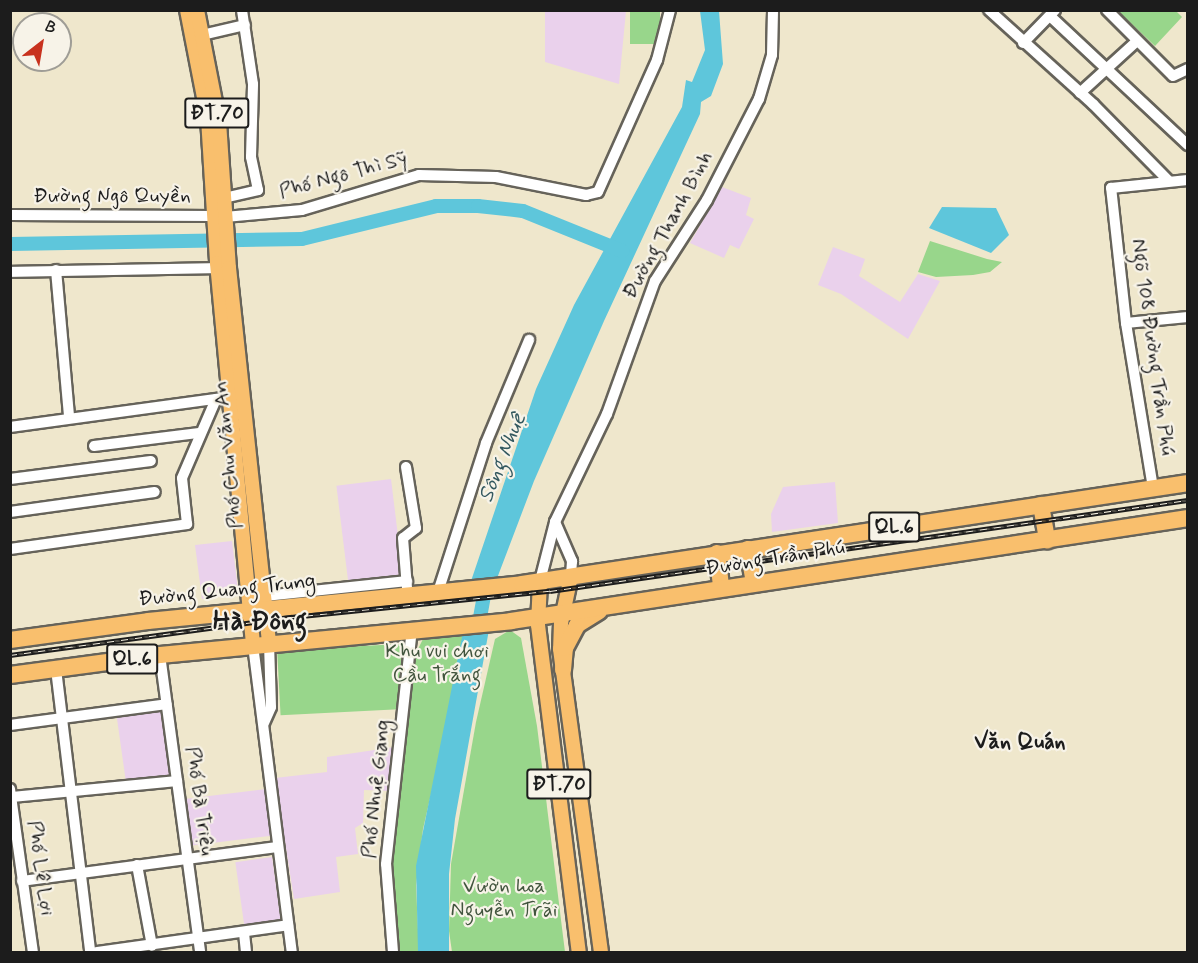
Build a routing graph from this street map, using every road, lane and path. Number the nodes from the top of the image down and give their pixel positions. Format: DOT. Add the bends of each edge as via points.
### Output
graph roads {
  1 [pos="187,10"];
  2 [pos="197,10"];
  3 [pos="242,10"];
  4 [pos="670,10"];
  5 [pos="773,10"];
  6 [pos="1107,10"];
  7 [pos="991,11"];
  8 [pos="1053,13"];
  9 [pos="243,25"];
  10 [pos="208,34"];
  11 [pos="1137,41"];
  12 [pos="1023,43"];
  13 [pos="1106,69"];
  14 [pos="1188,69"];
  15 [pos="1080,93"];
  16 [pos="215,144"];
  17 [pos="1188,145"];
  18 [pos="1188,180"];
  19 [pos="1169,181"];
  20 [pos="224,198"];
  21 [pos="10,215"];
  22 [pos="219,219"];
  23 [pos="223,265"];
  24 [pos="56,270"];
  25 [pos="10,272"];
  26 [pos="228,315"];
  27 [pos="1188,317"];
  28 [pos="1126,323"];
  29 [pos="529,340"];
  30 [pos="230,397"];
  31 [pos="216,399"];
  32 [pos="69,417"];
  33 [pos="10,427"];
  34 [pos="199,433"];
  35 [pos="94,446"];
  36 [pos="242,452"];
  37 [pos="151,461"];
  38 [pos="406,468"];
  39 [pos="10,479"];
  40 [pos="1188,483"];
  41 [pos="1153,488"];
  42 [pos="155,492"];
  43 [pos="1041,505"];
  44 [pos="10,512"];
  45 [pos="1188,518"];
  46 [pos="555,522"];
  47 [pos="1047,540"];
  48 [pos="10,549"];
  49 [pos="748,549"];
  50 [pos="717,553"];
  51 [pos="572,576"];
  52 [pos="540,581"];
  53 [pos="754,584"];
  54 [pos="407,588"];
  55 [pos="721,588"];
  56 [pos="444,591"];
  57 [pos="259,603"];
  58 [pos="609,606"];
  59 [pos="563,613"];
  60 [pos="539,616"];
  61 [pos="412,630"];
  62 [pos="10,640"];
  63 [pos="262,649"];
  64 [pos="160,655"];
  65 [pos="56,669"];
  66 [pos="563,670"];
  67 [pos="10,675"];
  68 [pos="168,704"];
  69 [pos="64,718"];
  70 [pos="10,725"];
  71 [pos="177,781"];
  72 [pos="72,790"];
  73 [pos="11,793"];
  74 [pos="278,847"];
  75 [pos="188,860"];
  76 [pos="137,866"];
  77 [pos="80,871"];
  78 [pos="590,871"];
  79 [pos="570,873"];
  80 [pos="22,881"];
  81 [pos="288,925"];
  82 [pos="244,933"];
  83 [pos="198,939"];
  84 [pos="152,946"];
  85 [pos="33,952"];
  86 [pos="90,952"];
  87 [pos="97,952"];
  88 [pos="200,952"];
  89 [pos="246,952"];
  90 [pos="292,952"];
  91 [pos="393,952"];
  92 [pos="579,952"];
  93 [pos="601,952"];
  1 -- 16 [label="main road, ĐT.70"];
  2 -- 10 [label="main road, ĐT.70"];
  3 -- 9 [label="street"];
  4 -- 22 [label="street, Phố Ngô Thì Sỹ" via="657,60 598,192 586,195 496,177 419,175 303,210"];
  5 -- 46 [label="street, Đường Thanh Bình" via="772,55 759,99 707,200 655,281 607,414"];
  6 -- 11 [label="street"];
  7 -- 12 [label="street"];
  8 -- 12 [label="street"];
  8 -- 13 [label="street"];
  9 -- 10 [label="street"];
  9 -- 20 [label="street" via="253,84 251,157 258,190"];
  10 -- 16 [label="main road, ĐT.70"];
  11 -- 13 [label="street"];
  11 -- 14 [label="street" via="1173,76"];
  12 -- 15 [label="street"];
  13 -- 15 [label="street"];
  13 -- 17 [label="street"];
  15 -- 19 [label="street"];
  16 -- 20 [label="main road, ĐT.70"];
  16 -- 22 [label="main road, ĐT.70"];
  18 -- 19 [label="street"];
  19 -- 28 [label="street, Ngõ 108 Đường Trần Phú" via="1111,188"];
  20 -- 22 [label="main road, ĐT.70"];
  21 -- 22 [label="street, Đường Ngô Quyền"];
  22 -- 23 [label="main road, ĐT.70"];
  23 -- 24 [label="street"];
  23 -- 26 [label="main road, Phố Chu Văn An / ĐT.70"];
  24 -- 25 [label="street"];
  24 -- 32 [label="street"];
  26 -- 30 [label="main road, Phố Chu Văn An / ĐT.70"];
  26 -- 36 [label="main road, Phố Chu Văn An / ĐT.70"];
  27 -- 28 [label="street"];
  28 -- 41 [label="street, Ngõ 108 Đường Trần Phú"];
  29 -- 56 [label="street" via="486,443"];
  30 -- 31 [label="street"];
  30 -- 36 [label="main road, Phố Chu Văn An / ĐT.70"];
  31 -- 32 [label="street"];
  31 -- 34 [label="street"];
  32 -- 33 [label="street"];
  34 -- 35 [label="street"];
  34 -- 48 [label="street" via="182,478 187,524"];
  36 -- 57 [label="main road, Phố Chu Văn An / ĐT.70"];
  37 -- 39 [label="street"];
  38 -- 54 [label="street" via="416,528 403,538"];
  40 -- 41 [label="highway, Đường Trần Phú / QL.6"];
  41 -- 43 [label="highway, Đường Trần Phú / QL.6"];
  42 -- 44 [label="street"];
  43 -- 47 [label="highway"];
  43 -- 49 [label="highway, Đường Trần Phú / QL.6"];
  45 -- 47 [label="highway, Đường Trần Phú / QL.6"];
  46 -- 51 [label="street" via="572,561"];
  46 -- 52 [label="street, Đường Thanh Bình"];
  47 -- 53 [label="highway, Đường Trần Phú / QL.6"];
  49 -- 50 [label="highway, Đường Trần Phú / QL.6"];
  49 -- 53 [label="highway"];
  50 -- 51 [label="highway, Đường Trần Phú / QL.6"];
  50 -- 55 [label="highway"];
  51 -- 52 [label="highway, Đường Trần Phú / QL.6"];
  51 -- 59 [label="main road, ĐT.70"];
  52 -- 56 [label="highway, Đường Trần Phú / QL.6"];
  52 -- 60 [label="main road, ĐT.70"];
  53 -- 55 [label="highway, Đường Trần Phú / QL.6"];
  54 -- 56 [label="highway, Đường Quang Trung / QL.6"];
  54 -- 57 [label="highway, Đường Quang Trung / QL.6"];
  55 -- 58 [label="highway, Đường Trần Phú / QL.6"];
  57 -- 62 [label="highway, Đường Quang Trung / QL.6"];
  57 -- 63 [label="main road, Phố Chu Văn An / ĐT.70"];
  58 -- 59 [label="highway, Đường Trần Phú / QL.6"];
  58 -- 66 [label="highway" via="577,625 566,648"];
  59 -- 60 [label="highway, Đường Trần Phú / QL.6"];
  59 -- 66 [label="main road, ĐT.70"];
  60 -- 61 [label="highway, Đường Trần Phú / QL.6"];
  60 -- 79 [label="main road, ĐT.70"];
  61 -- 63 [label="highway, QL.6"];
  61 -- 91 [label="street, Phố Nhuệ Giang" via="386,864"];
  63 -- 64 [label="highway, QL.6"];
  63 -- 74 [label="street" via="271,707 264,724"];
  64 -- 65 [label="highway, QL.6"];
  64 -- 68 [label="street, Phố Bà Triệu"];
  65 -- 67 [label="highway, QL.6"];
  65 -- 69 [label="street"];
  66 -- 78 [label="main road, ĐT.70"];
  68 -- 69 [label="street"];
  68 -- 71 [label="street, Phố Bà Triệu"];
  69 -- 70 [label="street"];
  69 -- 72 [label="street"];
  71 -- 72 [label="street"];
  71 -- 75 [label="street, Phố Bà Triệu"];
  72 -- 73 [label="street"];
  72 -- 77 [label="street"];
  73 -- 80 [label="street, Phố Lê Lợi"];
  74 -- 75 [label="street"];
  74 -- 81 [label="street"];
  75 -- 76 [label="street"];
  75 -- 83 [label="street, Phố Bà Triệu"];
  76 -- 77 [label="street"];
  76 -- 84 [label="street"];
  77 -- 80 [label="street"];
  77 -- 86 [label="street"];
  78 -- 79 [label="main road"];
  78 -- 93 [label="main road, ĐT.70"];
  79 -- 92 [label="main road, ĐT.70"];
  80 -- 85 [label="street, Phố Lê Lợi"];
  81 -- 82 [label="street"];
  81 -- 90 [label="street"];
  82 -- 83 [label="street"];
  82 -- 89 [label="street"];
  83 -- 84 [label="street"];
  83 -- 88 [label="street, Phố Bà Triệu"];
  84 -- 87 [label="street"];
}
